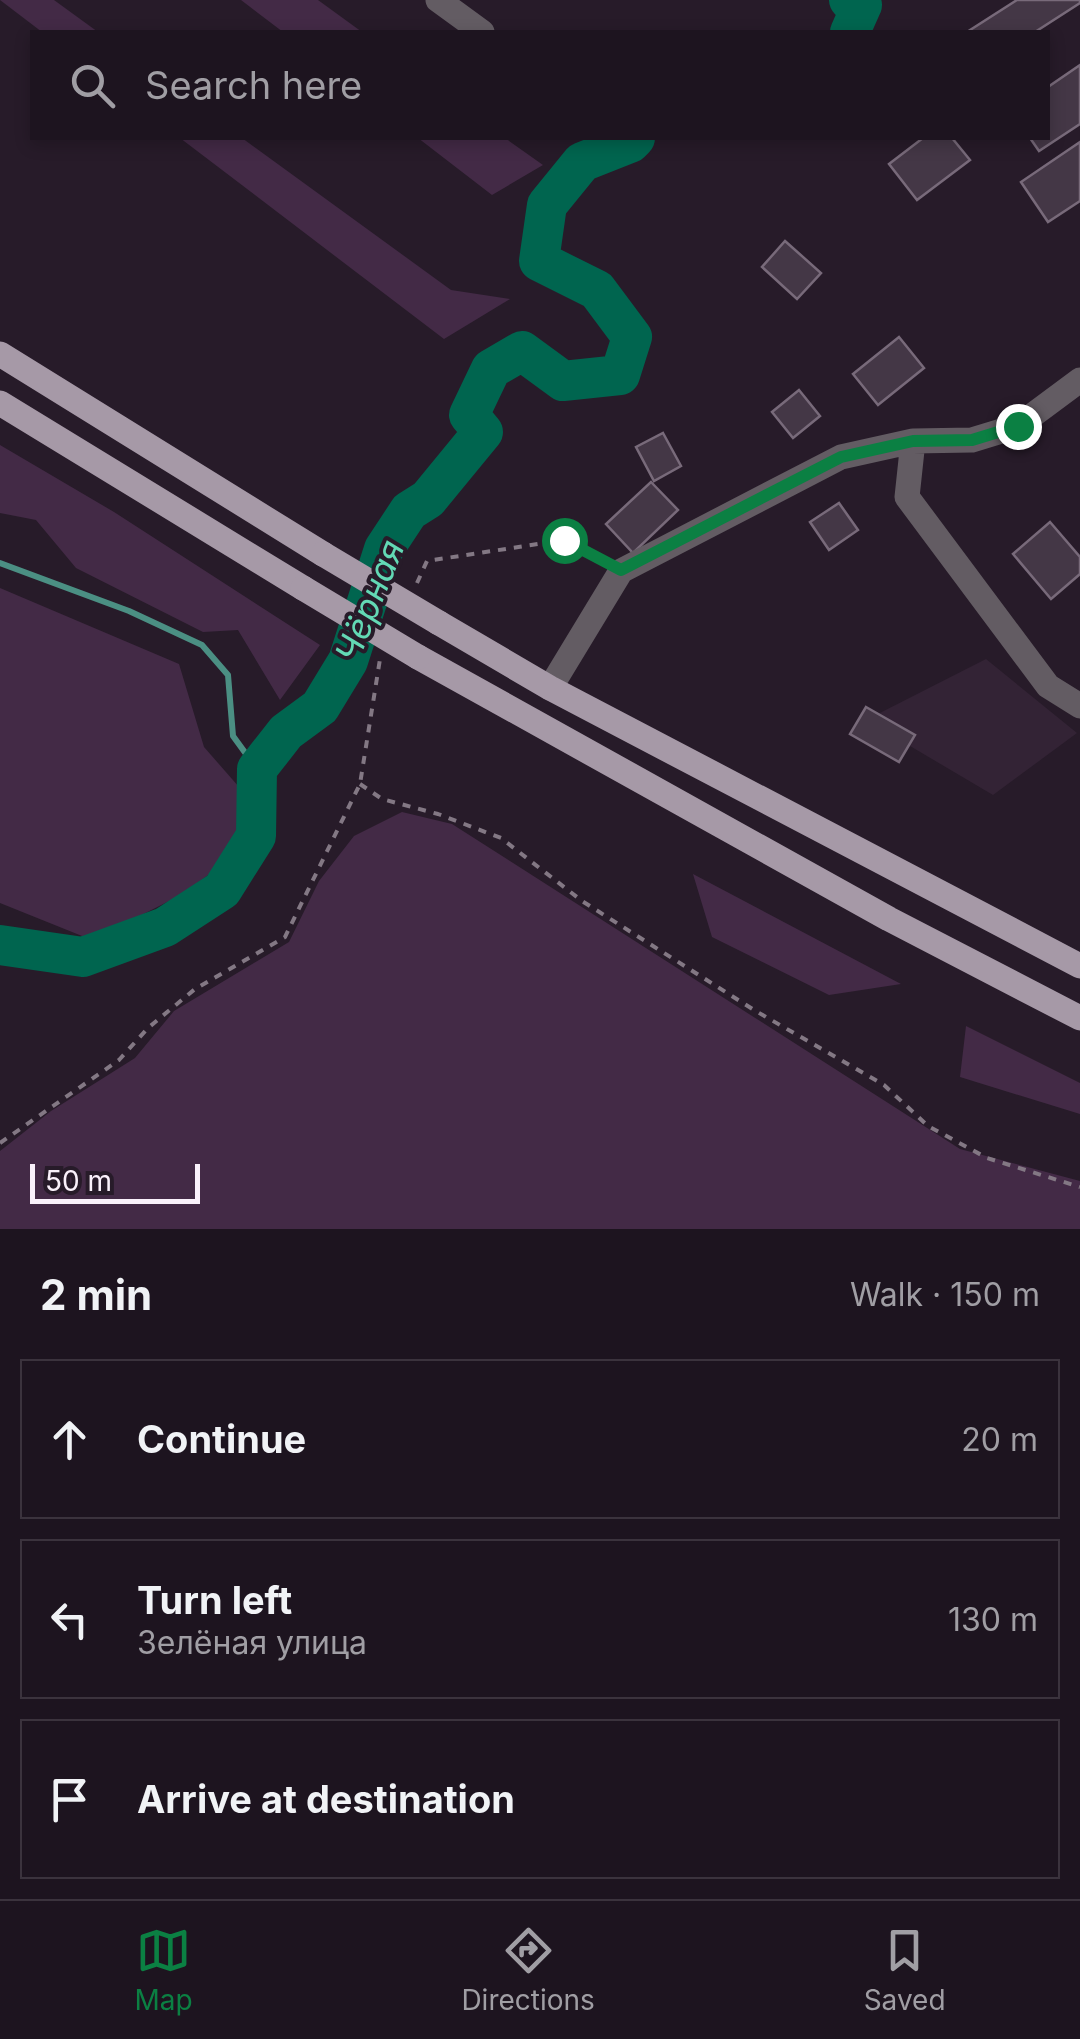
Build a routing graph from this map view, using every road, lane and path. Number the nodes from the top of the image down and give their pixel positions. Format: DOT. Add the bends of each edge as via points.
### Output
graph roads {
  1 [pos="438,0"];
  2 [pos="479,30"];
  3 [pos="0,354"];
  4 [pos="1080,380"];
  5 [pos="0,403"];
  6 [pos="913,441"];
  7 [pos="621,570"];
  8 [pos="411,596"];
  9 [pos="386,646"];
  10 [pos="550,688"];
  11 [pos="1080,706"];
  12 [pos="360,784"];
  13 [pos="1080,966"];
  14 [pos="1080,1018"];
  15 [pos="0,1143"];
  16 [pos="1080,1188"];
  1 -- 2 [label="street"];
  3 -- 10 [label="main road, bridge"];
  4 -- 6 [label="street" via="1018,426 972,440"];
  5 -- 14 [label="main road, bridge" via="418,657"];
  6 -- 7 [label="street" via="841,457"];
  6 -- 11 [label="street" via="908,496 1048,686"];
  7 -- 8 [label="path" via="564,540 428,562"];
  7 -- 10 [label="street"];
  9 -- 12 [label="path"];
  10 -- 13 [label="main road"];
  12 -- 15 [label="path" via="285,937 196,989 119,1060"];
  12 -- 16 [label="path" via="382,799 501,838 582,901 884,1085 928,1126 987,1158"];
}
